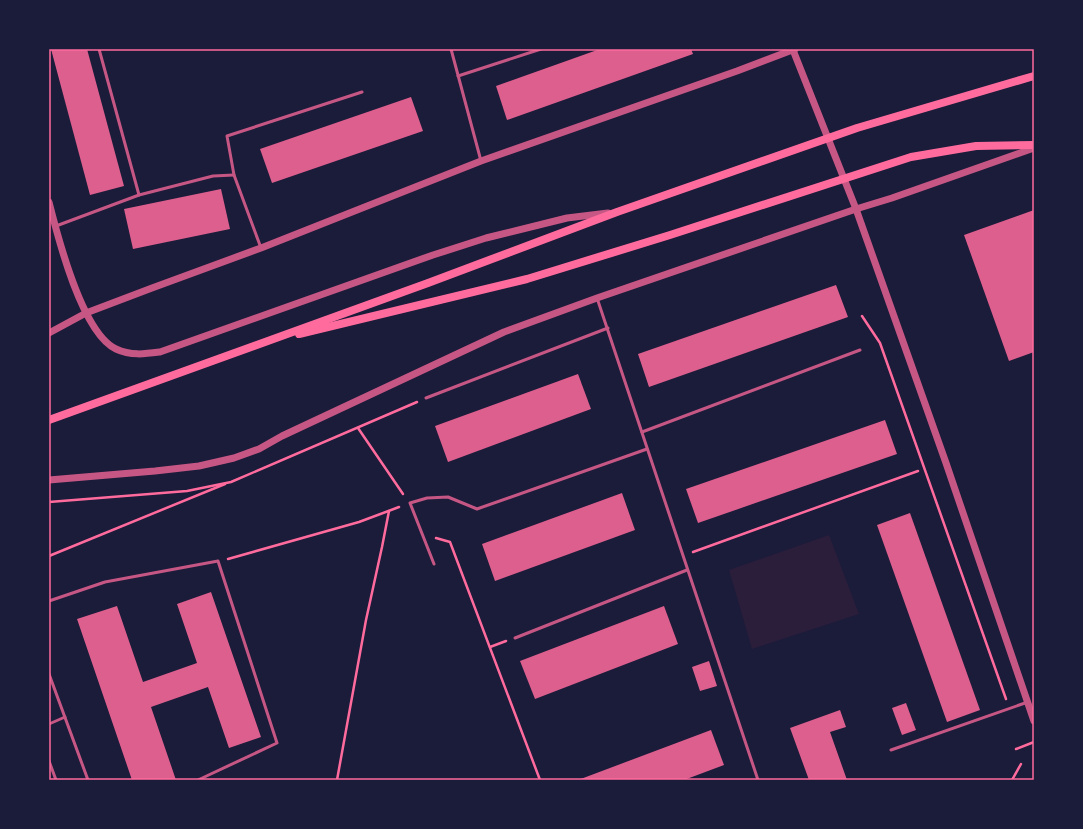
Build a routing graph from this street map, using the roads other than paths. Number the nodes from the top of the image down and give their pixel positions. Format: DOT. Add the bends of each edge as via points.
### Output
graph roads {
  1 [pos="99,49"];
  2 [pos="450,49"];
  3 [pos="524,49"];
  4 [pos="541,49"];
  5 [pos="794,49"];
  6 [pos="526,54"];
  7 [pos="458,76"];
  8 [pos="1034,76"];
  9 [pos="362,92"];
  10 [pos="1034,147"];
  11 [pos="481,161"];
  12 [pos="234,175"];
  13 [pos="138,195"];
  14 [pos="49,202"];
  15 [pos="856,209"];
  16 [pos="617,212"];
  17 [pos="55,226"];
  18 [pos="261,248"];
  19 [pos="597,298"];
  20 [pos="86,313"];
  21 [pos="608,328"];
  22 [pos="49,333"];
  23 [pos="259,343"];
  24 [pos="860,350"];
  25 [pos="426,398"];
  26 [pos="49,420"];
  27 [pos="642,432"];
  28 [pos="647,449"];
  29 [pos="49,480"];
  30 [pos="434,564"];
  31 [pos="687,570"];
  32 [pos="49,601"];
  33 [pos="515,638"];
  34 [pos="49,674"];
  35 [pos="1028,702"];
  36 [pos="65,718"];
  37 [pos="1034,721"];
  38 [pos="49,724"];
  39 [pos="891,750"];
  40 [pos="49,761"];
  41 [pos="56,780"];
  42 [pos="88,780"];
  43 [pos="198,780"];
  44 [pos="758,780"];
  1 -- 13 [label="lane"];
  2 -- 7 [label="lane"];
  3 -- 6 [label="lane"];
  4 -- 6 [label="lane"];
  5 -- 11 [label="street" via="737,72"];
  5 -- 15 [label="street"];
  6 -- 7 [label="lane"];
  7 -- 11 [label="lane"];
  8 -- 16 [label="main road" via="857,128"];
  9 -- 12 [label="lane" via="227,136"];
  10 -- 15 [label="street"];
  10 -- 23 [label="main road" via="976,146 911,157 527,279"];
  11 -- 18 [label="street"];
  12 -- 13 [label="lane" via="213,176"];
  12 -- 18 [label="lane"];
  13 -- 17 [label="lane"];
  14 -- 17 [label="street"];
  15 -- 19 [label="street"];
  15 -- 35 [label="street"];
  16 -- 20 [label="street" via="567,218 486,238 160,352 145,354 116,349 103,340"];
  16 -- 23 [label="main road"];
  17 -- 20 [label="street" via="75,289"];
  18 -- 20 [label="street"];
  19 -- 21 [label="lane"];
  19 -- 29 [label="street" via="504,332 234,458 199,466"];
  20 -- 22 [label="street"];
  21 -- 25 [label="lane"];
  21 -- 27 [label="lane"];
  23 -- 26 [label="main road"];
  24 -- 27 [label="lane"];
  27 -- 28 [label="lane"];
  28 -- 30 [label="lane" via="477,509 448,497 427,498 410,503"];
  28 -- 31 [label="lane"];
  31 -- 33 [label="lane"];
  31 -- 44 [label="lane"];
  32 -- 43 [label="lane" via="105,582 218,561 277,743"];
  34 -- 36 [label="lane"];
  35 -- 37 [label="street"];
  35 -- 39 [label="lane"];
  36 -- 38 [label="lane"];
  36 -- 42 [label="lane"];
  40 -- 41 [label="lane"];
}
